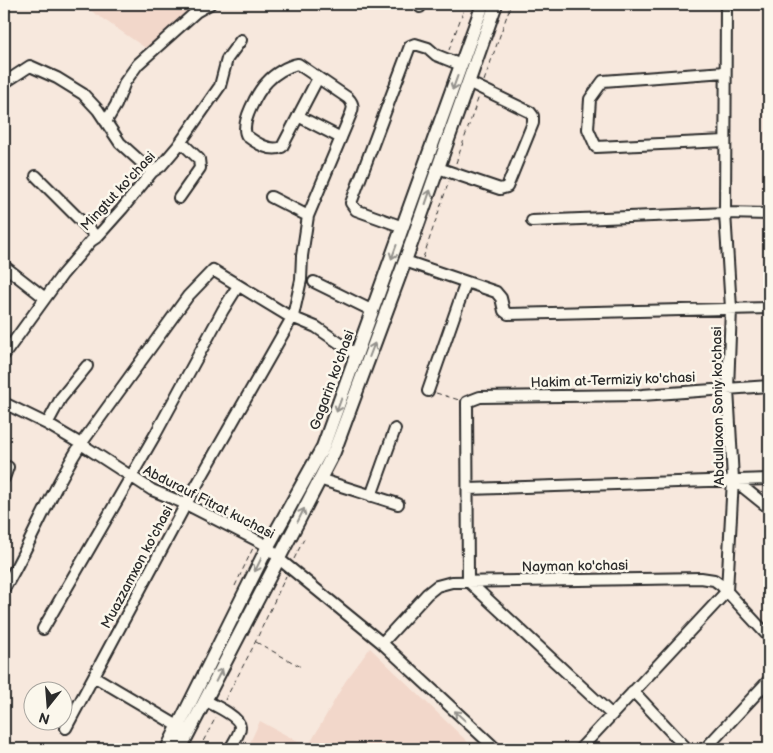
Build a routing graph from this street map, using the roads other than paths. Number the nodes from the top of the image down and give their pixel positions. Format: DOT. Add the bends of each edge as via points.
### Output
graph roads {
  1 [pos="210,4"];
  2 [pos="484,4"];
  3 [pos="496,4"];
  4 [pos="726,4"];
  5 [pos="241,40"];
  6 [pos="461,65"];
  7 [pos="725,72"];
  8 [pos="318,78"];
  9 [pos="5,80"];
  10 [pos="468,82"];
  11 [pos="298,116"];
  12 [pos="106,122"];
  13 [pos="342,138"];
  14 [pos="725,141"];
  15 [pos="181,142"];
  16 [pos="438,168"];
  17 [pos="152,172"];
  18 [pos="36,176"];
  19 [pos="271,197"];
  20 [pos="180,198"];
  21 [pos="725,213"];
  22 [pos="769,214"];
  23 [pos="308,216"];
  24 [pos="532,221"];
  25 [pos="403,227"];
  26 [pos="97,237"];
  27 [pos="405,261"];
  28 [pos="4,266"];
  29 [pos="314,282"];
  30 [pos="466,282"];
  31 [pos="238,286"];
  32 [pos="45,298"];
  33 [pos="731,308"];
  34 [pos="769,308"];
  35 [pos="373,312"];
  36 [pos="293,316"];
  37 [pos="4,355"];
  38 [pos="357,355"];
  39 [pos="88,366"];
  40 [pos="769,386"];
  41 [pos="728,389"];
  42 [pos="428,391"];
  43 [pos="4,402"];
  44 [pos="47,424"];
  45 [pos="395,429"];
  46 [pos="81,444"];
  47 [pos="8,467"];
  48 [pos="130,476"];
  49 [pos="4,478"];
  50 [pos="319,479"];
  51 [pos="733,479"];
  52 [pos="769,479"];
  53 [pos="468,489"];
  54 [pos="371,496"];
  55 [pos="186,504"];
  56 [pos="398,504"];
  57 [pos="769,508"];
  58 [pos="268,546"];
  59 [pos="279,559"];
  60 [pos="468,581"];
  61 [pos="4,589"];
  62 [pos="727,592"];
  63 [pos="43,629"];
  64 [pos="769,637"];
  65 [pos="382,642"];
  66 [pos="94,677"];
  67 [pos="769,680"];
  68 [pos="633,691"];
  69 [pos="206,701"];
  70 [pos="612,715"];
  71 [pos="72,717"];
  72 [pos="178,726"];
  73 [pos="167,749"];
  74 [pos="180,749"];
  75 [pos="230,749"];
  76 [pos="496,749"];
  77 [pos="580,749"];
  78 [pos="687,749"];
  79 [pos="705,749"];
  1 -- 12 [label="street" via="196,12 138,64 125,82"];
  2 -- 6 [label="main road, Gagarin ko'chasi"];
  3 -- 10 [label="main road, Gagarin ko'chasi"];
  4 -- 7 [label="street, Abdullaxon Soniy ko'chasi"];
  5 -- 15 [label="street, Mingtut ko'chasi" via="227,59 220,86"];
  6 -- 25 [label="main road, Gagarin ko'chasi, one-way"];
  6 -- 25 [label="street" via="428,48 415,44 410,46 351,203 356,210"];
  7 -- 14 [label="street, Abdullaxon Soniy ko'chasi"];
  7 -- 14 [label="street" via="603,81 590,99 588,129 596,147"];
  8 -- 11 [label="street"];
  8 -- 11 [label="street" via="298,64 278,72 267,81 252,103 244,133 264,146 277,149 282,147"];
  8 -- 13 [label="street, Muazzamxon ko'chasi" via="353,102"];
  9 -- 12 [label="street" via="27,67 33,67 84,94"];
  10 -- 16 [label="main road, Gagarin ko'chasi"];
  10 -- 16 [label="street" via="530,112 533,123 507,187 500,189"];
  11 -- 13 [label="street"];
  12 -- 17 [label="street" via="120,144"];
  13 -- 23 [label="street, Muazzamxon ko'chasi"];
  14 -- 21 [label="street, Abdullaxon Soniy ko'chasi"];
  15 -- 17 [label="street, Mingtut ko'chasi"];
  15 -- 20 [label="street" via="199,159 200,168"];
  27 -- 16 [label="main road, Gagarin ko'chasi, one-way"];
  17 -- 26 [label="street, Mingtut ko'chasi"];
  18 -- 26 [label="street"];
  19 -- 23 [label="street"];
  21 -- 22 [label="street"];
  21 -- 24 [label="street"];
  21 -- 33 [label="street, Abdullaxon Soniy ko'chasi"];
  23 -- 36 [label="street, Muazzamxon ko'chasi" via="301,280"];
  25 -- 35 [label="main road, Gagarin ko'chasi, one-way"];
  26 -- 32 [label="street, Mingtut ko'chasi"];
  27 -- 30 [label="street"];
  50 -- 27 [label="main road, Gagarin ko'chasi, one-way" via="334,452"];
  28 -- 32 [label="street"];
  29 -- 35 [label="street"];
  30 -- 33 [label="street" via="496,292 508,314"];
  30 -- 42 [label="street"];
  31 -- 36 [label="street"];
  31 -- 46 [label="street" via="213,270 188,296"];
  31 -- 48 [label="street"];
  32 -- 37 [label="street, Mingtut ko'chasi"];
  33 -- 34 [label="street"];
  33 -- 41 [label="street, Abdullaxon Soniy ko'chasi"];
  35 -- 38 [label="main road, Gagarin ko'chasi"];
  36 -- 38 [label="street" via="316,327"];
  36 -- 55 [label="street, Muazzamxon ko'chasi"];
  38 -- 58 [label="main road, Gagarin ko'chasi, one-way" via="323,447"];
  39 -- 44 [label="street" via="61,398"];
  40 -- 41 [label="street, Hakim at-Termiziy ko'chasi"];
  41 -- 51 [label="street, Abdullaxon Soniy ko'chasi"];
  41 -- 53 [label="street, Hakim at-Termiziy ko'chasi" via="642,395 480,397 467,406"];
  43 -- 44 [label="street, Abdurauf Fitrat kuchasi"];
  44 -- 46 [label="street, Abdurauf Fitrat kuchasi"];
  45 -- 54 [label="street"];
  46 -- 48 [label="street, Abdurauf Fitrat kuchasi"];
  46 -- 61 [label="street"];
  47 -- 49 [label="street"];
  48 -- 55 [label="street, Abdurauf Fitrat kuchasi" via="152,490"];
  48 -- 63 [label="street"];
  50 -- 54 [label="street"];
  59 -- 50 [label="main road, Gagarin ko'chasi, one-way"];
  51 -- 52 [label="street"];
  51 -- 53 [label="street"];
  51 -- 57 [label="street"];
  51 -- 62 [label="street, Abdullaxon Soniy ko'chasi"];
  53 -- 60 [label="street"];
  54 -- 56 [label="street"];
  55 -- 58 [label="street, Abdurauf Fitrat kuchasi"];
  55 -- 66 [label="street, Muazzamxon ko'chasi"];
  58 -- 59 [label="street, Abdurauf Fitrat kuchasi"];
  58 -- 72 [label="main road, Gagarin ko'chasi, one-way"];
  59 -- 65 [label="street, Abdurauf Fitrat kuchasi"];
  69 -- 59 [label="main road, Gagarin ko'chasi, one-way"];
  60 -- 62 [label="street, Nayman ko'chasi" via="701,578 714,580"];
  60 -- 65 [label="street, Nayman ko'chasi" via="437,586"];
  60 -- 70 [label="street"];
  62 -- 64 [label="street, Nayman ko'chasi"];
  62 -- 68 [label="street"];
  76 -- 65 [label="street, Abdurauf Fitrat kuchasi, one-way"];
  66 -- 71 [label="street, Muazzamxon ko'chasi"];
  66 -- 72 [label="street"];
  67 -- 79 [label="street"];
  68 -- 70 [label="street"];
  68 -- 78 [label="street"];
  69 -- 74 [label="main road, Gagarin ko'chasi"];
  69 -- 75 [label="street" via="240,724"];
  70 -- 77 [label="street"];
  72 -- 73 [label="main road, Gagarin ko'chasi"];
}
